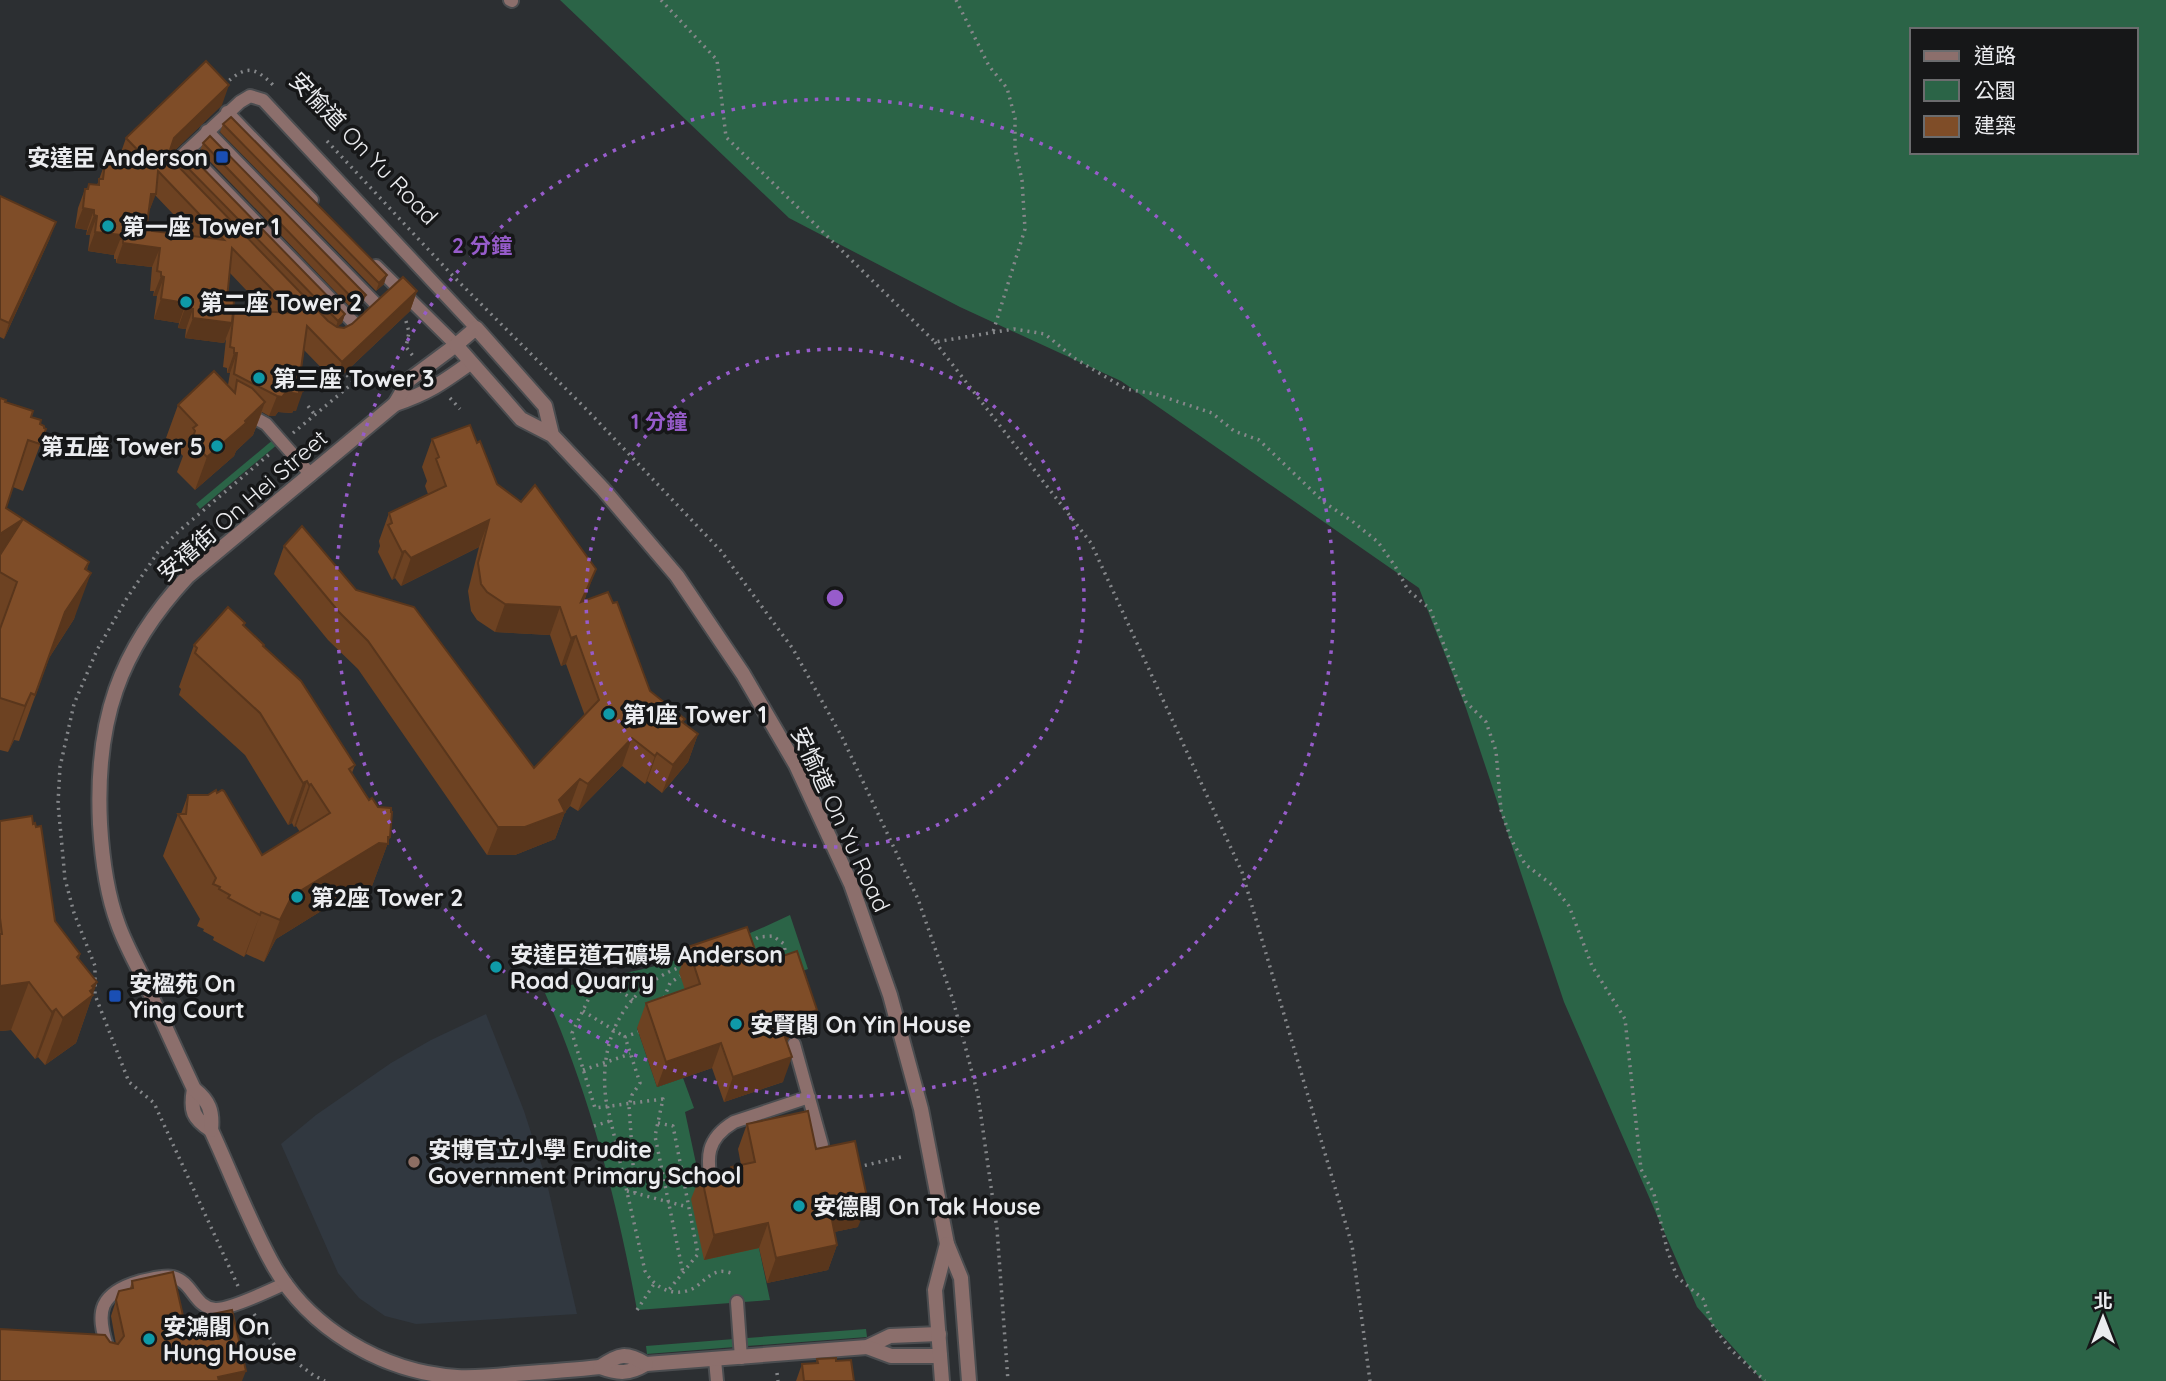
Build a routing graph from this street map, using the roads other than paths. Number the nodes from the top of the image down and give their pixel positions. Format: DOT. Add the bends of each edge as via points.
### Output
graph roads {
  1 [pos="227,112"];
  2 [pos="207,131"];
  3 [pos="187,151"];
  4 [pos="184,187"];
  5 [pos="320,208"];
  6 [pos="367,256"];
  7 [pos="395,285"];
  8 [pos="361,317"];
  9 [pos="476,328"];
  10 [pos="456,345"];
  11 [pos="492,347"];
  12 [pos="470,363"];
  13 [pos="395,404"];
  14 [pos="235,408"];
  15 [pos="552,435"];
  16 [pos="311,475"];
  17 [pos="793,1044"];
  18 [pos="809,1097"];
  19 [pos="822,1145"];
  20 [pos="713,1194"];
  21 [pos="947,1244"];
  22 [pos="286,1283"];
  23 [pos="737,1303"];
  24 [pos="965,1333"];
  25 [pos="939,1334"];
  26 [pos="867,1347"];
  27 [pos="109,1352"];
  28 [pos="966,1354"];
  29 [pos="940,1356"];
  30 [pos="740,1358"];
  31 [pos="715,1360"];
  32 [pos="717,1381"];
  33 [pos="942,1381"];
  34 [pos="969,1381"];
  1 -- 2 [label="lane"];
  1 -- 5 [label="lane"];
  1 -- 9 [label="lane" via="247,97 263,100"];
  2 -- 3 [label="lane"];
  2 -- 8 [label="lane"];
  3 -- 4 [label="lane" via="171,171"];
  3 -- 8 [label="lane"];
  6 -- 7 [label="lane, 安愉道 On Yu Road"];
  7 -- 8 [label="lane"];
  7 -- 10 [label="lane, 安愉道 On Yu Road"];
  9 -- 10 [label="street, 安禧街 On Hei Street"];
  9 -- 11 [label="street, 安愉道 On Yu Road"];
  10 -- 12 [label="street, 安愉道 On Yu Road"];
  10 -- 13 [label="street, 安禧街 On Hei Street" via="410,380"];
  11 -- 12 [label="street"];
  11 -- 15 [label="street, 安愉道 On Yu Road" via="545,406"];
  12 -- 13 [label="street, 安禧街 On Hei Street" via="421,396"];
  12 -- 15 [label="street, 安愉道 On Yu Road" via="522,419"];
  13 -- 16 [label="street, 安禧街 On Hei Street"];
  14 -- 16 [label="lane" via="266,424"];
  15 -- 21 [label="street, 安愉道 On Yu Road" via="677,576 743,674 796,765 851,884 890,995 921,1109"];
  16 -- 22 [label="street, 安禧街 On Hei Street" via="171,594 142,635 119,679 104,729 99,785 101,845 118,925 194,1089 206,1099 213,1115 211,1130 271,1262"];
  17 -- 18 [label="lane"];
  18 -- 19 [label="lane"];
  18 -- 20 [label="lane" via="724,1128 708,1156"];
  21 -- 24 [label="street, 安愉道 On Yu Road" via="961,1278"];
  21 -- 25 [label="street, 安愉道 On Yu Road" via="935,1290"];
  22 -- 27 [label="lane" via="243,1296 222,1309 207,1307 173,1277 127,1285 110,1296 102,1311 101,1328"];
  22 -- 31 [label="street, 安禧街 On Hei Street" via="302,1304 342,1338 410,1369 433,1374 482,1377 600,1367 624,1373 646,1364"];
  23 -- 30 [label="lane"];
  24 -- 25 [label="street, 安禧街 On Hei Street"];
  24 -- 28 [label="street, 安愉道 On Yu Road"];
  25 -- 26 [label="street, 安禧街 On Hei Street" via="890,1336"];
  25 -- 29 [label="street, 安愉道 On Yu Road"];
  26 -- 29 [label="street, 安禧街 On Hei Street" via="891,1356"];
  26 -- 30 [label="street, 安禧街 On Hei Street"];
  28 -- 29 [label="street, 安禧街 On Hei Street"];
  28 -- 34 [label="street, 安愉道 On Yu Road"];
  29 -- 33 [label="street, 安愉道 On Yu Road"];
  30 -- 31 [label="street, 安禧街 On Hei Street"];
  31 -- 32 [label="lane"];
}
